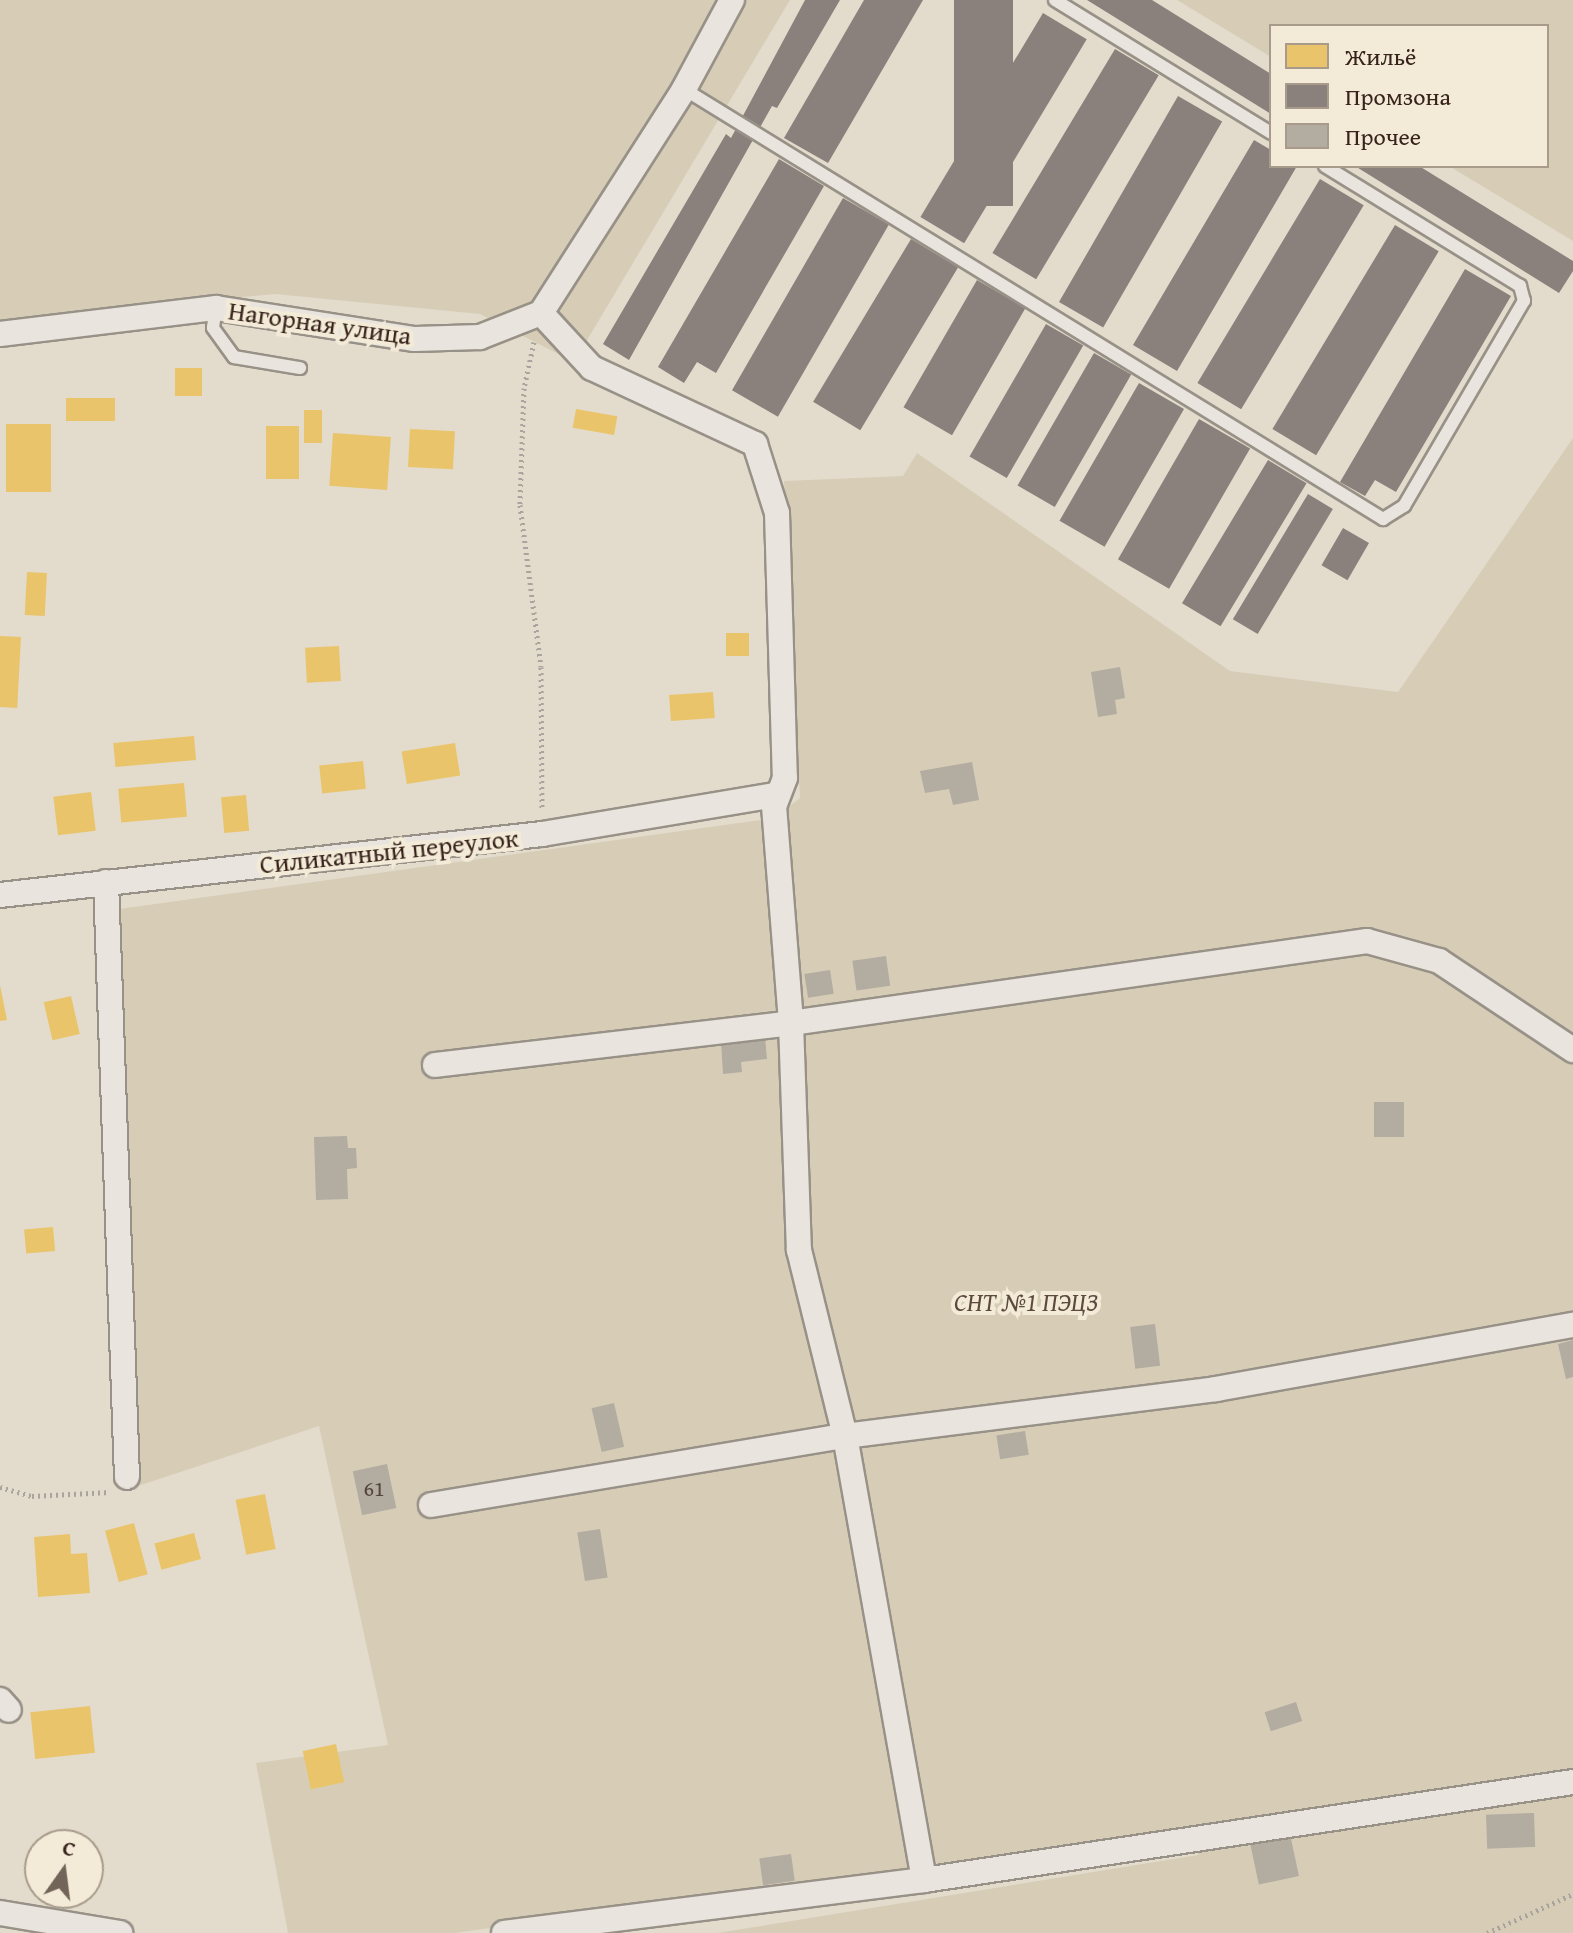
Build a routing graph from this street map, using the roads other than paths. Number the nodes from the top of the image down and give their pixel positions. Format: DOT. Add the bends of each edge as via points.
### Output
graph roads {
  1 [pos="732,0"];
  2 [pos="1055,0"];
  3 [pos="684,89"];
  4 [pos="1269,132"];
  5 [pos="1328,168"];
  6 [pos="216,308"];
  7 [pos="541,313"];
  8 [pos="0,334"];
  9 [pos="300,368"];
  10 [pos="776,795"];
  11 [pos="106,882"];
  12 [pos="0,895"];
  13 [pos="791,1023"];
  14 [pos="1573,1050"];
  15 [pos="435,1065"];
  16 [pos="1573,1325"];
  17 [pos="845,1436"];
  18 [pos="127,1477"];
  19 [pos="431,1505"];
  20 [pos="1573,1782"];
  21 [pos="924,1880"];
  22 [pos="0,1913"];
  23 [pos="120,1933"];
  24 [pos="504,1933"];
  1 -- 3 [label="street"];
  2 -- 4 [label="lane"];
  3 -- 5 [label="lane" via="1383,519 1404,506 1524,301 1520,286"];
  3 -- 7 [label="street"];
  6 -- 7 [label="street, Нагорная улица" via="415,339 480,337"];
  6 -- 8 [label="street, Нагорная улица"];
  6 -- 9 [label="lane" via="213,328 234,357"];
  7 -- 10 [label="street" via="592,368 755,444 777,513 785,778"];
  10 -- 11 [label="street, Силикатный переулок" via="542,834"];
  10 -- 13 [label="street"];
  11 -- 12 [label="street, Силикатный переулок"];
  11 -- 18 [label="street"];
  13 -- 14 [label="street" via="1367,941 1439,961"];
  13 -- 15 [label="street"];
  13 -- 17 [label="street" via="799,1250"];
  16 -- 17 [label="street" via="1216,1389"];
  17 -- 19 [label="street"];
  17 -- 21 [label="street"];
  20 -- 21 [label="street"];
  21 -- 24 [label="street"];
  22 -- 23 [label="street"];
}
